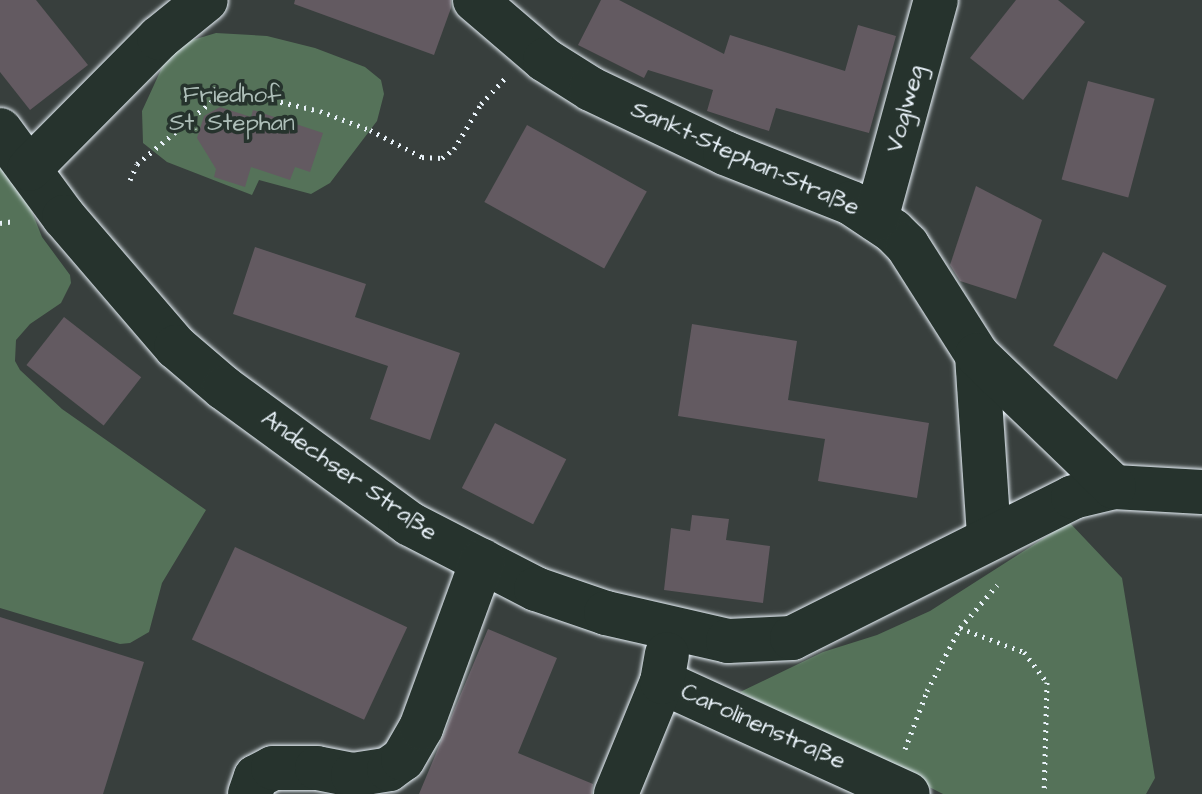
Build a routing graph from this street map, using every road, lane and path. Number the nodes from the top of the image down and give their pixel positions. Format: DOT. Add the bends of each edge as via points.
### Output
graph roads {
  1 [pos="206,0"];
  2 [pos="475,0"];
  3 [pos="936,0"];
  4 [pos="545,60"];
  5 [pos="0,130"];
  6 [pos="29,169"];
  7 [pos="130,180"];
  8 [pos="876,219"];
  9 [pos="977,355"];
  10 [pos="1114,487"];
  11 [pos="1202,492"];
  12 [pos="989,537"];
  13 [pos="482,561"];
  14 [pos="999,582"];
  15 [pos="960,628"];
  16 [pos="672,631"];
  17 [pos="662,682"];
  18 [pos="900,790"];
  19 [pos="250,794"];
  20 [pos="616,794"];
  21 [pos="1044,794"];
  1 -- 6 [label="street" via="159,38"];
  2 -- 4 [label="street, Sankt-Stephan-Straße"];
  3 -- 8 [label="street, Voglweg"];
  4 -- 7 [label="path" via="505,78 442,158 422,157 320,111 234,91 216,98 137,164"];
  4 -- 8 [label="street, Sankt-Stephan-Straße" via="620,104 851,203"];
  5 -- 6 [label="street, Andechser Straße"];
  6 -- 13 [label="street, Andechser Straße" via="64,217 188,357 410,524"];
  8 -- 9 [label="street, Sankt-Stephan-Straße" via="907,245"];
  9 -- 10 [label="street, Sankt-Stephan-Straße"];
  9 -- 12 [label="street, Sankt-Stephan-Straße"];
  10 -- 11 [label="street, Andechser Straße"];
  10 -- 12 [label="street, Andechser Straße" via="1073,497"];
  12 -- 16 [label="street, Andechser Straße" via="792,638 728,641"];
  13 -- 16 [label="street, Andechser Straße" via="536,589"];
  13 -- 19 [label="street" via="421,728 403,759 389,769 353,775 273,768 256,777"];
  14 -- 15 [label="path"];
  15 -- 18 [label="path" via="927,691"];
  15 -- 21 [label="path" via="1024,652 1047,682"];
  16 -- 17 [label="street"];
  17 -- 18 [label="street, Carolinenstraße"];
  17 -- 20 [label="street"];
}
